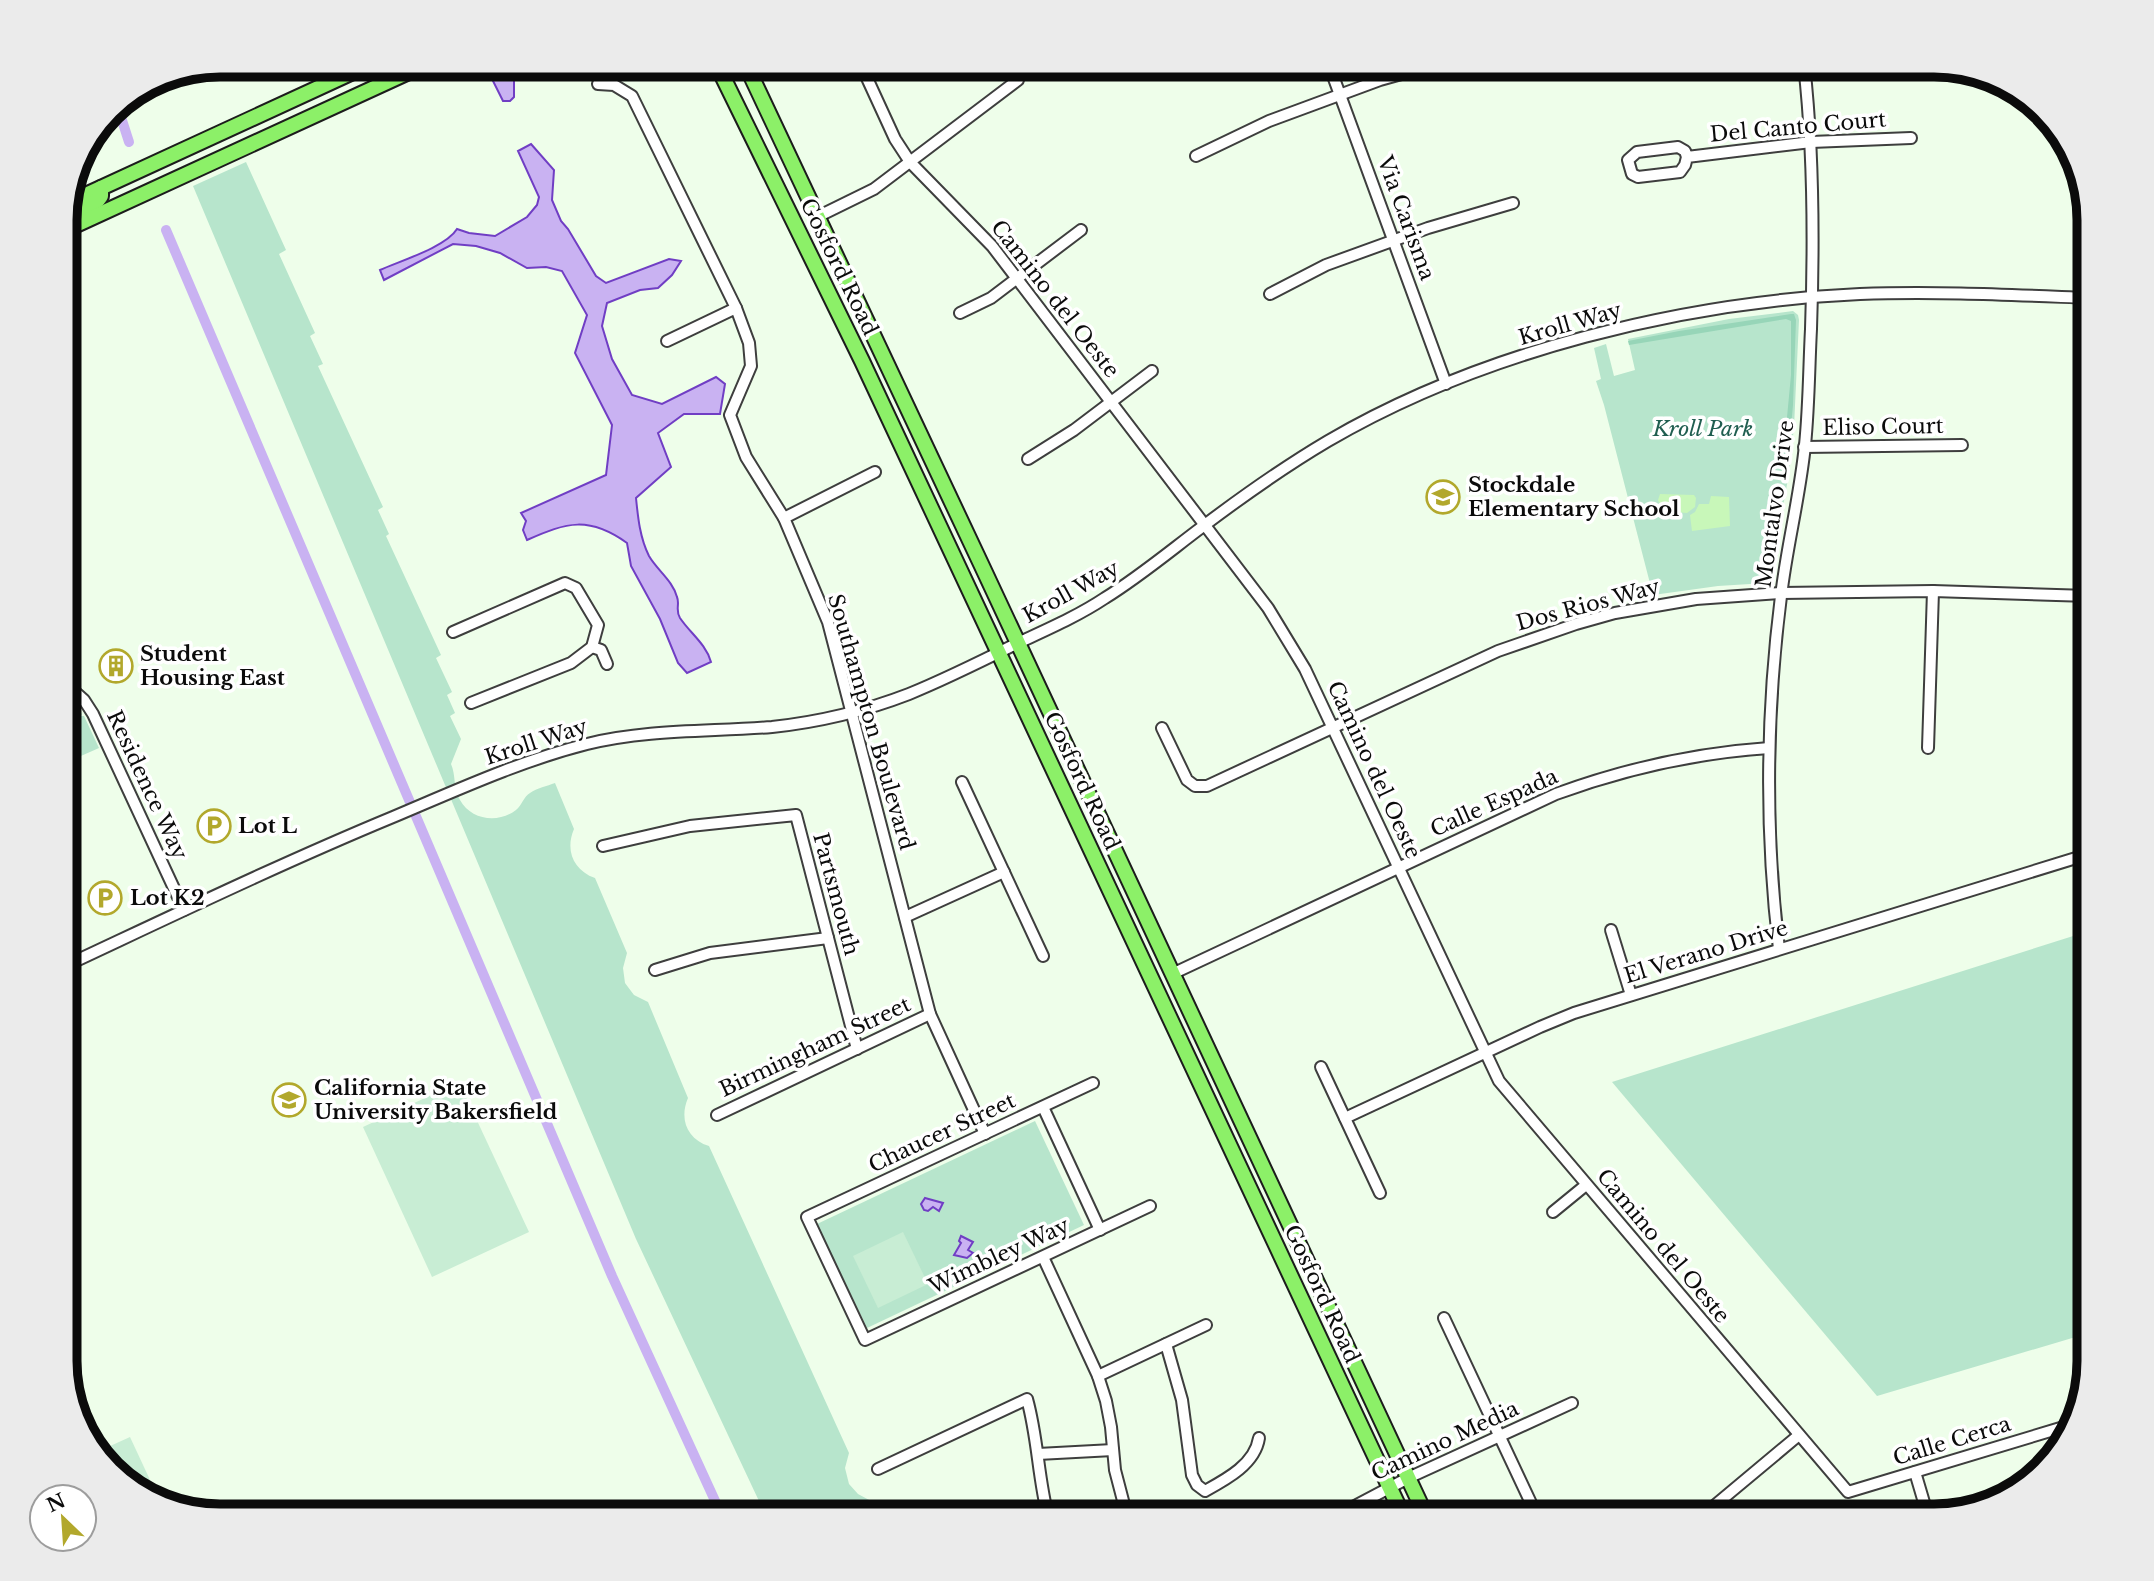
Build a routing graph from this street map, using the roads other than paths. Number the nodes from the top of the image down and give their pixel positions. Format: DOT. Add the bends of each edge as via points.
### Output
graph roads {
  1 [pos="342,77"];
  2 [pos="398,77"];
  3 [pos="723,77"];
  4 [pos="752,77"];
  5 [pos="866,77"];
  6 [pos="1015,77"];
  7 [pos="1334,77"];
  8 [pos="1395,77"];
  9 [pos="1805,77"];
  10 [pos="598,84"];
  11 [pos="1340,94"];
  12 [pos="1911,138"];
  13 [pos="1811,142"];
  14 [pos="1196,156"];
  15 [pos="1687,157"];
  16 [pos="910,162"];
  17 [pos="101,188"];
  18 [pos="79,198"];
  19 [pos="1513,203"];
  20 [pos="77,212"];
  21 [pos="817,217"];
  22 [pos="77,224"];
  23 [pos="1081,230"];
  24 [pos="1393,240"];
  25 [pos="1017,279"];
  26 [pos="1270,294"];
  27 [pos="1812,298"];
  28 [pos="2077,298"];
  29 [pos="736,308"];
  30 [pos="960,313"];
  31 [pos="667,341"];
  32 [pos="1152,371"];
  33 [pos="1446,384"];
  34 [pos="1111,402"];
  35 [pos="1962,445"];
  36 [pos="1804,447"];
  37 [pos="1028,459"];
  38 [pos="875,472"];
  39 [pos="784,518"];
  40 [pos="1205,525"];
  41 [pos="1933,591"];
  42 [pos="1781,593"];
  43 [pos="2077,596"];
  44 [pos="453,632"];
  45 [pos="1018,643"];
  46 [pos="592,648"];
  47 [pos="999,653"];
  48 [pos="607,664"];
  49 [pos="77,694"];
  50 [pos="471,703"];
  51 [pos="851,713"];
  52 [pos="1333,727"];
  53 [pos="1162,728"];
  54 [pos="1769,748"];
  55 [pos="1928,748"];
  56 [pos="962,782"];
  57 [pos="603,846"];
  58 [pos="2077,858"];
  59 [pos="1398,867"];
  60 [pos="1004,872"];
  61 [pos="184,910"];
  62 [pos="905,917"];
  63 [pos="1611,930"];
  64 [pos="828,938"];
  65 [pos="1779,949"];
  66 [pos="1043,956"];
  67 [pos="77,960"];
  68 [pos="656,970"];
  69 [pos="1172,974"];
  70 [pos="1631,995"];
  71 [pos="930,1014"];
  72 [pos="856,1049"];
  73 [pos="1485,1052"];
  74 [pos="1321,1067"];
  75 [pos="1093,1083"];
  76 [pos="1043,1107"];
  77 [pos="716,1115"];
  78 [pos="1345,1118"];
  79 [pos="985,1133"];
  80 [pos="1586,1185"];
  81 [pos="1380,1193"];
  82 [pos="1150,1206"];
  83 [pos="1553,1212"];
  84 [pos="1100,1230"];
  85 [pos="1043,1256"];
  86 [pos="1444,1318"];
  87 [pos="1206,1325"];
  88 [pos="865,1340"];
  89 [pos="1166,1344"];
  90 [pos="1098,1376"];
  91 [pos="1572,1403"];
  92 [pos="2060,1428"];
  93 [pos="1799,1435"];
  94 [pos="1500,1437"];
  95 [pos="1259,1438"];
  96 [pos="1113,1450"];
  97 [pos="1038,1454"];
  98 [pos="878,1469"];
  99 [pos="1915,1472"];
  100 [pos="1408,1478"];
  101 [pos="1390,1487"];
  102 [pos="1848,1492"];
  103 [pos="1046,1504"];
  104 [pos="1123,1504"];
  105 [pos="1358,1504"];
  106 [pos="1398,1504"];
  107 [pos="1420,1504"];
  108 [pos="1531,1504"];
  109 [pos="1716,1504"];
  110 [pos="1924,1504"];
  1 -- 17 [label="main road"];
  2 -- 22 [label="main road"];
  3 -- 47 [label="main road, Gosford Road"];
  4 -- 21 [label="main road, Gosford Road"];
  5 -- 16 [label="street, Camino del Oeste"];
  6 -- 16 [label="street" via="1018,80"];
  7 -- 11 [label="street, Via Carisma"];
  8 -- 11 [label="street"];
  9 -- 13 [label="street, Montalvo Drive"];
  10 -- 29 [label="street, Southampton Boulevard" via="614,85 632,96"];
  11 -- 14 [label="street"];
  11 -- 24 [label="street, Via Carisma"];
  12 -- 13 [label="street, Del Canto Court"];
  13 -- 15 [label="street, Del Canto Court"];
  13 -- 27 [label="street, Montalvo Drive"];
  15 -- 15 [label="street, Del Canto Court" via="1678,147 1637,152 1628,160 1632,174 1638,177 1680,172"];
  16 -- 21 [label="street" via="874,189"];
  16 -- 25 [label="street, Camino del Oeste" via="984,237"];
  17 -- 18 [label="main road"];
  17 -- 20 [label="main road" via="96,202"];
  19 -- 24 [label="street"];
  21 -- 45 [label="main road, Gosford Road"];
  23 -- 25 [label="street"];
  24 -- 26 [label="street" via="1326,265"];
  24 -- 33 [label="street, Via Carisma"];
  25 -- 30 [label="street"];
  25 -- 34 [label="street, Camino del Oeste"];
  27 -- 28 [label="street, Kroll Way" via="1912,293"];
  27 -- 33 [label="street, Kroll Way" via="1637,324 1551,347"];
  27 -- 36 [label="street, Montalvo Drive"];
  29 -- 31 [label="street"];
  29 -- 39 [label="street, Southampton Boulevard" via="749,343 751,366 730,415 746,457"];
  32 -- 34 [label="street"];
  33 -- 40 [label="street, Kroll Way" via="1335,437"];
  34 -- 37 [label="street"];
  34 -- 40 [label="street, Camino del Oeste"];
  35 -- 36 [label="street, Eliso Court"];
  36 -- 42 [label="street, Montalvo Drive"];
  38 -- 39 [label="street"];
  39 -- 51 [label="street, Southampton Boulevard" via="828,622"];
  40 -- 45 [label="street, Kroll Way" via="1101,601"];
  40 -- 52 [label="street, Camino del Oeste" via="1268,608"];
  41 -- 42 [label="street, Dos Rios Way"];
  41 -- 43 [label="street, Dos Rios Way"];
  41 -- 55 [label="street"];
  42 -- 52 [label="street, Dos Rios Way" via="1696,599 1576,624 1498,651"];
  42 -- 54 [label="street, Montalvo Drive"];
  44 -- 46 [label="street" via="565,583 576,588 598,625"];
  45 -- 47 [label="street, Kroll Way"];
  45 -- 69 [label="main road, Gosford Road"];
  46 -- 48 [label="street" via="601,650"];
  46 -- 50 [label="street" via="571,663"];
  47 -- 51 [label="street, Kroll Way" via="917,691"];
  47 -- 101 [label="main road, Gosford Road"];
  49 -- 61 [label="street, Residence Way" via="93,714"];
  51 -- 61 [label="street, Kroll Way" via="782,725 659,733 562,751 322,846"];
  51 -- 62 [label="street, Southampton Boulevard"];
  52 -- 53 [label="street, Dos Rios Way" via="1207,786 1187,780"];
  52 -- 59 [label="street, Camino del Oeste"];
  54 -- 59 [label="street, Calle Espada" via="1687,757 1598,779"];
  54 -- 65 [label="street, Montalvo Drive" via="1770,851"];
  56 -- 60 [label="street"];
  57 -- 64 [label="street, Partsmouth" via="690,826 796,815"];
  58 -- 65 [label="street, El Verano Drive"];
  59 -- 69 [label="street, Calle Espada"];
  59 -- 73 [label="street, Camino del Oeste"];
  60 -- 62 [label="street"];
  60 -- 66 [label="street"];
  61 -- 67 [label="street, Kroll Way"];
  62 -- 71 [label="street, Southampton Boulevard"];
  63 -- 70 [label="street"];
  64 -- 68 [label="street" via="710,953"];
  64 -- 72 [label="street, Partsmouth"];
  65 -- 70 [label="street, El Verano Drive"];
  69 -- 100 [label="main road, Gosford Road"];
  70 -- 73 [label="street, El Verano Drive"];
  71 -- 72 [label="street, Birmingham Street"];
  71 -- 79 [label="street, Southampton Boulevard"];
  72 -- 77 [label="street, Birmingham Street"];
  73 -- 78 [label="street, El Verano Drive"];
  73 -- 80 [label="street, Camino del Oeste" via="1507,1093"];
  74 -- 78 [label="street"];
  75 -- 76 [label="street, Chaucer Street"];
  76 -- 79 [label="street, Chaucer Street"];
  76 -- 84 [label="street"];
  78 -- 81 [label="street"];
  79 -- 88 [label="street, Chaucer Street" via="807,1217"];
  80 -- 83 [label="street"];
  80 -- 93 [label="street, Camino del Oeste"];
  82 -- 84 [label="street, Wimbley Way"];
  84 -- 85 [label="street, Wimbley Way"];
  85 -- 88 [label="street, Wimbley Way"];
  85 -- 90 [label="street"];
  86 -- 94 [label="street"];
  87 -- 89 [label="street"];
  89 -- 90 [label="street"];
  89 -- 95 [label="street" via="1182,1400 1197,1485 1205,1490 1226,1479 1258,1449"];
  90 -- 96 [label="street"];
  91 -- 94 [label="street, Camino Media"];
  92 -- 99 [label="street, Calle Cerca"];
  93 -- 102 [label="street, Camino del Oeste"];
  93 -- 109 [label="street"];
  94 -- 100 [label="street, Camino Media"];
  94 -- 108 [label="street"];
  96 -- 97 [label="street"];
  96 -- 104 [label="street"];
  97 -- 98 [label="street" via="1027,1399"];
  97 -- 103 [label="street"];
  99 -- 102 [label="street, Calle Cerca"];
  99 -- 110 [label="street"];
  100 -- 101 [label="street, Camino Media"];
  100 -- 107 [label="main road, Gosford Road"];
  101 -- 105 [label="street, Camino Media"];
  101 -- 106 [label="main road, Gosford Road"];
}
